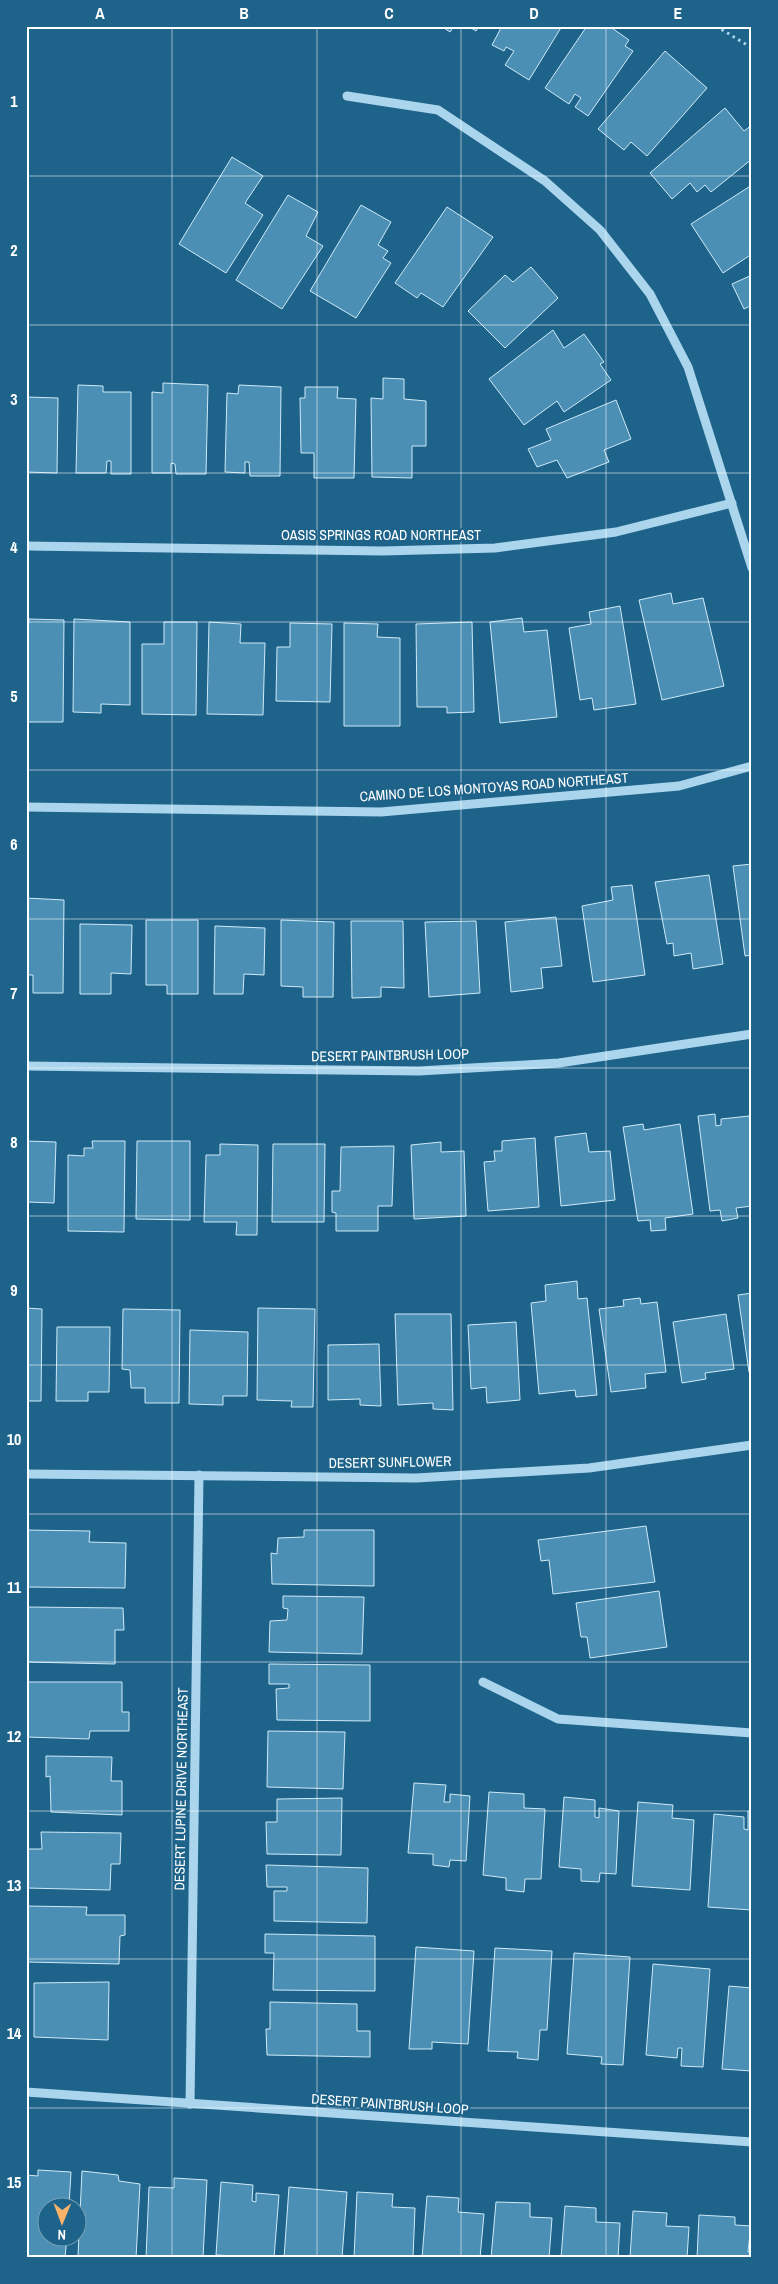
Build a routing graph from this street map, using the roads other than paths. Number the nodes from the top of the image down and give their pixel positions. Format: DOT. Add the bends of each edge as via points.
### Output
graph roads {
  1 [pos="347,96"];
  2 [pos="732,503"];
  3 [pos="26,546"];
  4 [pos="752,568"];
  5 [pos="752,766"];
  6 [pos="26,807"];
  7 [pos="752,1034"];
  8 [pos="26,1066"];
  9 [pos="752,1445"];
  10 [pos="26,1474"];
  11 [pos="199,1475"];
  12 [pos="483,1682"];
  13 [pos="752,1733"];
  14 [pos="26,2092"];
  15 [pos="190,2104"];
  16 [pos="752,2142"];
  1 -- 2 [label="street" via="438,110 545,181 600,230 650,294 688,367"];
  2 -- 3 [label="street, OASIS SPRINGS ROAD NORTHEAST" via="616,532 496,548 383,551"];
  2 -- 4 [label="street"];
  5 -- 6 [label="street, CAMINO DE LOS MONTOYAS ROAD NORTHEAST" via="679,786 381,812"];
  7 -- 8 [label="street, DESERT PAINTBRUSH LOOP" via="559,1063 419,1071"];
  9 -- 11 [label="street, DESERT SUNFLOWER" via="589,1468 416,1478"];
  10 -- 11 [label="street, DESERT SUNFLOWER"];
  11 -- 15 [label="street, DESERT LUPINE DRIVE NORTHEAST"];
  12 -- 13 [label="street" via="558,1719"];
  14 -- 15 [label="street, DESERT PAINTBRUSH LOOP"];
  15 -- 16 [label="street, DESERT PAINTBRUSH LOOP"];
}
